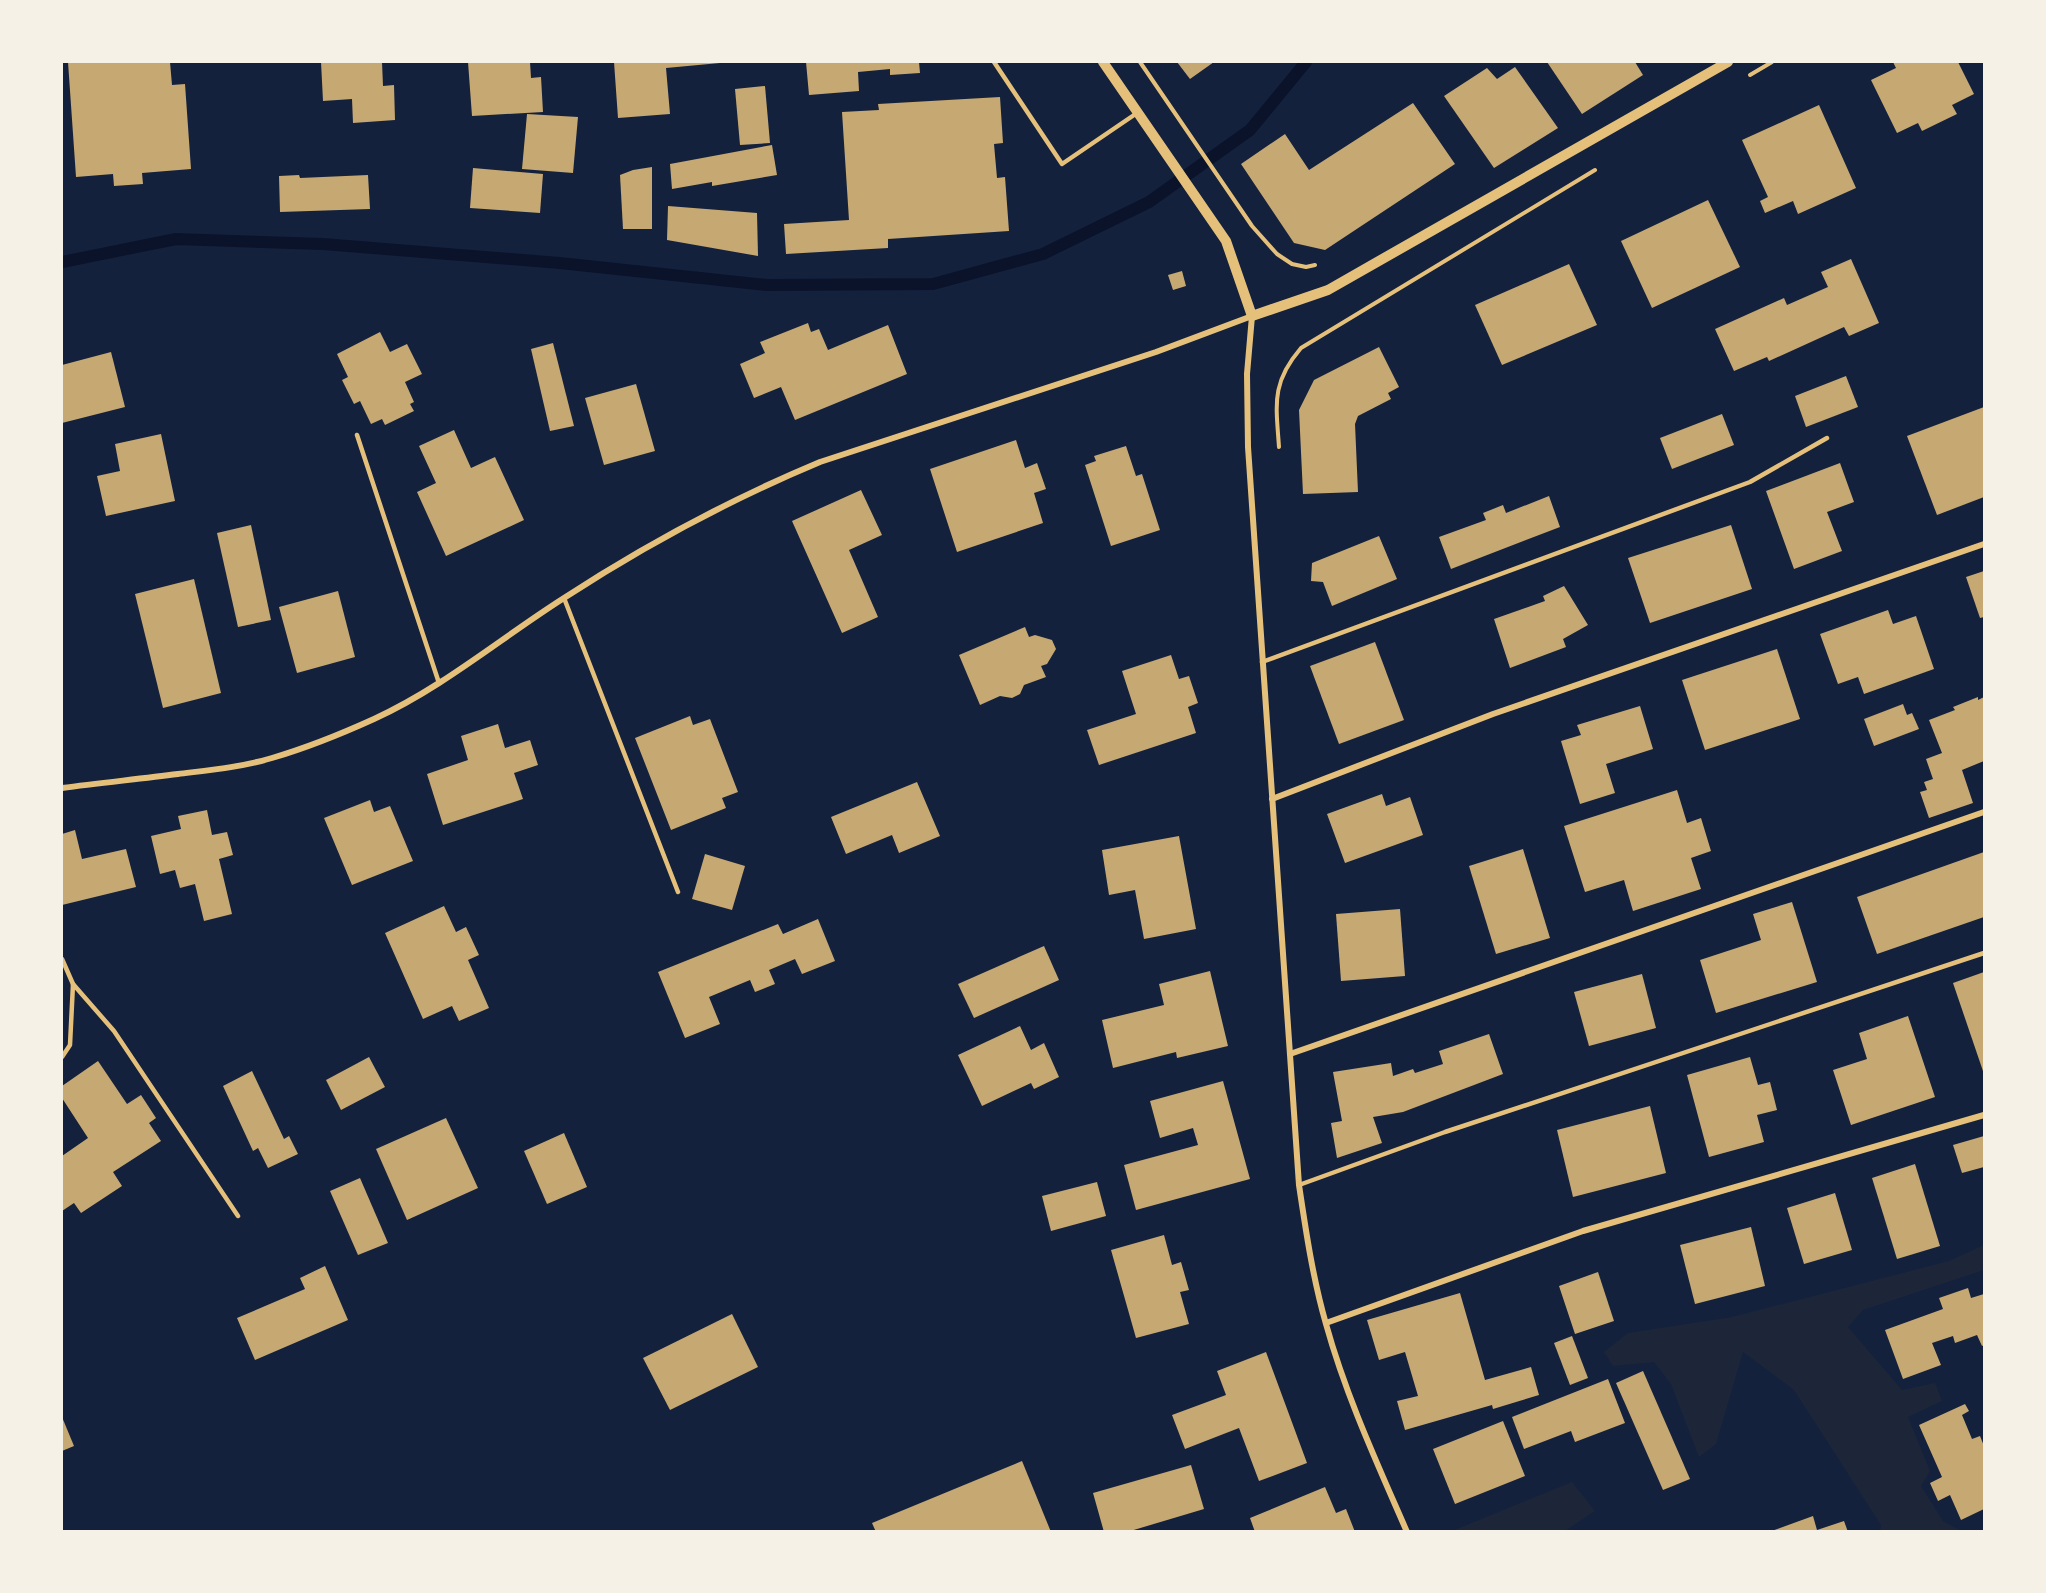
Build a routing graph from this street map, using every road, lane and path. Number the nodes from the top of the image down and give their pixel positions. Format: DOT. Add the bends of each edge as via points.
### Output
graph roads {
  1 [pos="994,62"];
  2 [pos="1103,62"];
  3 [pos="1140,62"];
  4 [pos="1728,62"];
  5 [pos="1772,62"];
  6 [pos="1743,80"];
  7 [pos="1137,113"];
  8 [pos="1596,169"];
  9 [pos="1324,264"];
  10 [pos="1252,316"];
  11 [pos="357,435"];
  12 [pos="1827,438"];
  13 [pos="1279,447"];
  14 [pos="1984,544"];
  15 [pos="564,598"];
  16 [pos="1262,662"];
  17 [pos="439,683"];
  18 [pos="62,788"];
  19 [pos="1272,799"];
  20 [pos="1984,812"];
  21 [pos="678,892"];
  22 [pos="1984,953"];
  23 [pos="62,959"];
  24 [pos="74,984"];
  25 [pos="1290,1054"];
  26 [pos="62,1056"];
  27 [pos="1984,1114"];
  28 [pos="1299,1185"];
  29 [pos="238,1216"];
  30 [pos="1326,1323"];
  31 [pos="1407,1532"];
  1 -- 7 [label="lane" via="1062,164"];
  2 -- 7 [label="street"];
  3 -- 9 [label="path" via="1233,200 1277,254 1306,267"];
  4 -- 10 [label="street" via="1328,290"];
  5 -- 6 [label="path"];
  7 -- 10 [label="street" via="1226,241"];
  8 -- 13 [label="path" via="1302,348 1288,364 1278,388"];
  10 -- 15 [label="street" via="1156,352 820,462 727,503"];
  10 -- 16 [label="street" via="1247,374 1248,447"];
  11 -- 17 [label="lane"];
  12 -- 16 [label="lane" via="1750,482"];
  14 -- 19 [label="street" via="1493,714"];
  15 -- 17 [label="street"];
  15 -- 21 [label="lane"];
  16 -- 19 [label="street"];
  17 -- 18 [label="street" via="375,719 270,759 228,768"];
  19 -- 25 [label="street"];
  20 -- 25 [label="street"];
  22 -- 28 [label="lane" via="1445,1132"];
  23 -- 24 [label="lane"];
  24 -- 26 [label="lane" via="69,1045"];
  24 -- 29 [label="lane" via="114,1031"];
  25 -- 28 [label="street"];
  27 -- 30 [label="street" via="1583,1231"];
  28 -- 30 [label="street"];
  30 -- 31 [label="street" via="1362,1429"];
}
